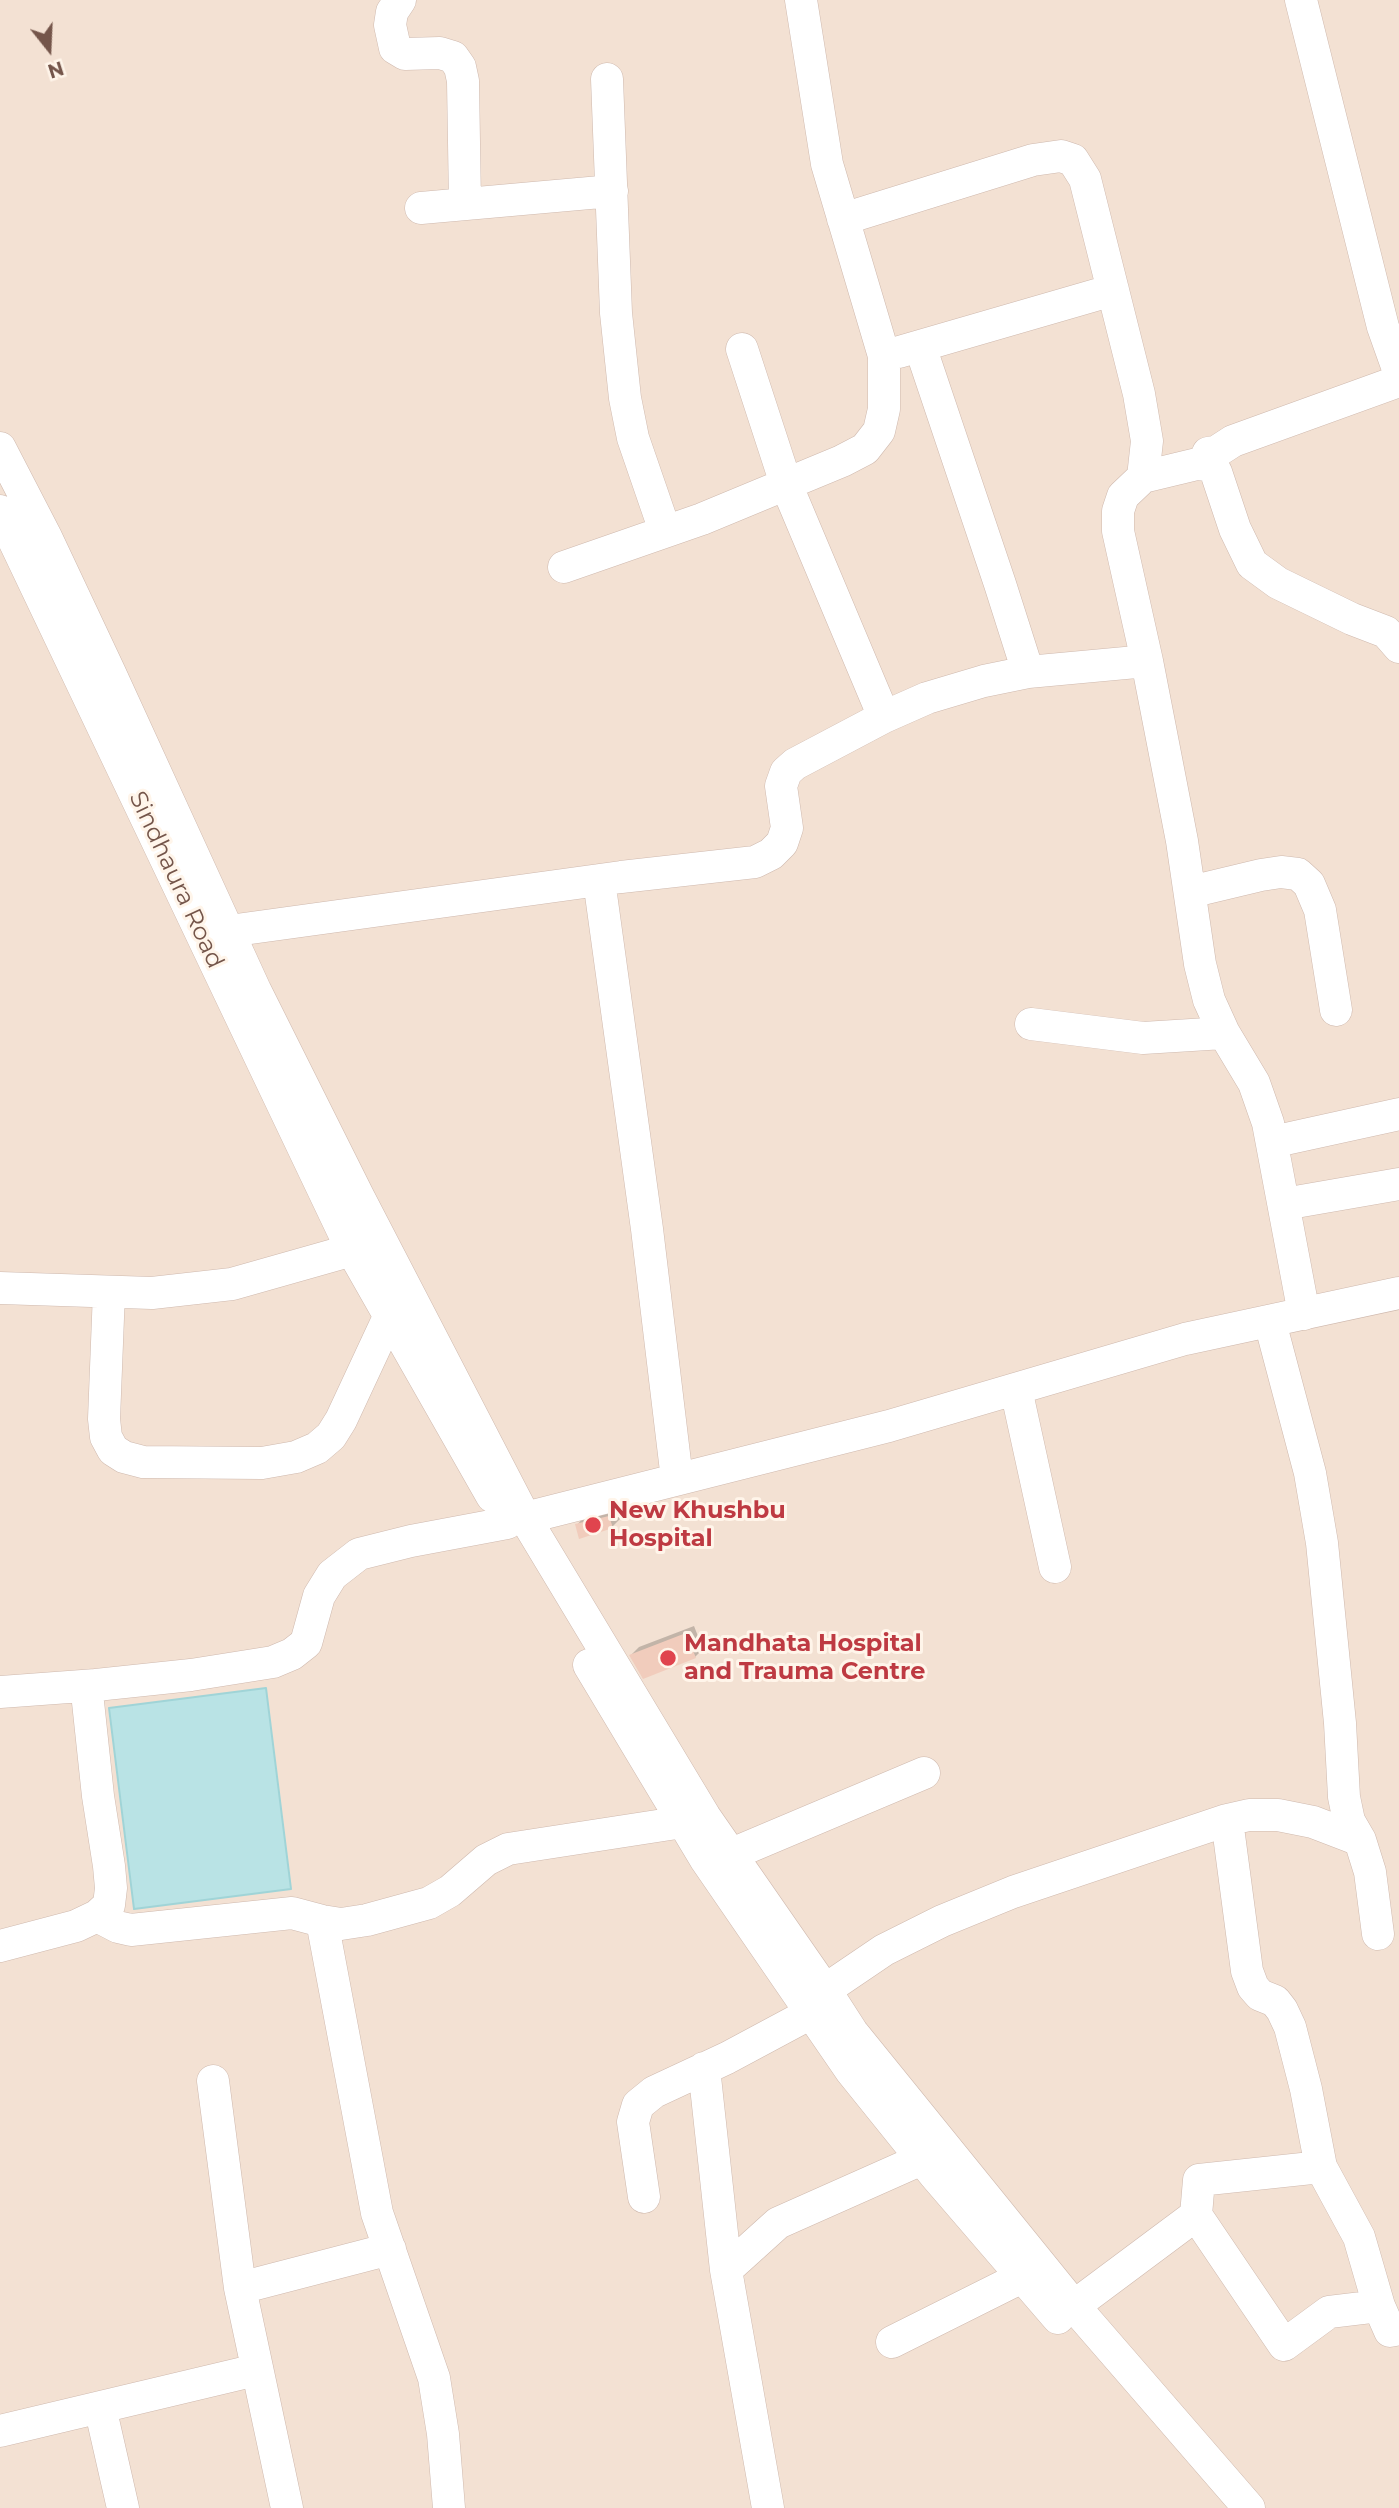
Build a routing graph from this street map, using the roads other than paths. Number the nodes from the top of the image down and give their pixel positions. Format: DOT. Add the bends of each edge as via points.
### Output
graph roads {
  1 [pos="399,0"];
  2 [pos="801,0"];
  3 [pos="1301,0"];
  4 [pos="607,79"];
  5 [pos="612,191"];
  6 [pos="465,204"];
  7 [pos="421,208"];
  8 [pos="843,219"];
  9 [pos="1113,290"];
  10 [pos="920,346"];
  11 [pos="742,349"];
  12 [pos="884,356"];
  13 [pos="1399,372"];
  14 [pos="1399,381"];
  15 [pos="0,448"];
  16 [pos="1209,453"];
  17 [pos="1143,477"];
  18 [pos="786,485"];
  19 [pos="0,512"];
  20 [pos="665,531"];
  21 [pos="564,567"];
  22 [pos="1395,635"];
  23 [pos="1147,662"];
  24 [pos="1028,673"];
  25 [pos="884,717"];
  26 [pos="599,880"];
  27 [pos="1189,892"];
  28 [pos="229,931"];
  29 [pos="1336,1010"];
  30 [pos="1031,1024"];
  31 [pos="1224,1033"];
  32 [pos="1399,1114"];
  33 [pos="1272,1142"];
  34 [pos="1399,1184"];
  35 [pos="1284,1204"];
  36 [pos="352,1250"];
  37 [pos="0,1288"];
  38 [pos="109,1292"];
  39 [pos="1399,1293"];
  40 [pos="1304,1314"];
  41 [pos="389,1317"];
  42 [pos="1270,1322"];
  43 [pos="1016,1389"];
  44 [pos="677,1479"];
  45 [pos="516,1520"];
  46 [pos="1055,1567"];
  47 [pos="96,1685"];
  48 [pos="0,1692"];
  49 [pos="924,1773"];
  50 [pos="1227,1820"];
  51 [pos="683,1822"];
  52 [pos="1360,1840"];
  53 [pos="732,1854"];
  54 [pos="97,1916"];
  55 [pos="322,1922"];
  56 [pos="1378,1934"];
  57 [pos="0,1946"];
  58 [pos="818,2001"];
  59 [pos="704,2068"];
  60 [pos="213,2081"];
  61 [pos="922,2159"];
  62 [pos="1321,2167"];
  63 [pos="643,2197"];
  64 [pos="1196,2215"];
  65 [pos="390,2249"];
  66 [pos="726,2270"];
  67 [pos="1022,2277"];
  68 [pos="240,2288"];
  69 [pos="1074,2306"];
  70 [pos="1389,2317"];
  71 [pos="892,2342"];
  72 [pos="256,2370"];
  73 [pos="100,2407"];
  74 [pos="0,2431"];
  75 [pos="123,2508"];
  76 [pos="287,2508"];
  77 [pos="449,2508"];
  78 [pos="768,2508"];
  79 [pos="1222,2508"];
  80 [pos="1249,2508"];
  1 -- 6 [label="street" via="390,25 395,48 405,54 440,53 453,57 460,67"];
  2 -- 8 [label="street" via="827,164"];
  3 -- 13 [label="street" via="1383,327"];
  4 -- 5 [label="street"];
  5 -- 6 [label="street"];
  5 -- 20 [label="street" via="616,313 625,398 633,438"];
  6 -- 7 [label="street"];
  8 -- 9 [label="street" via="1033,160 1061,156 1073,160 1085,179"];
  8 -- 12 [label="street"];
  9 -- 10 [label="street"];
  9 -- 17 [label="street" via="1147,441"];
  10 -- 12 [label="street"];
  10 -- 24 [label="street"];
  11 -- 18 [label="street"];
  12 -- 18 [label="street" via="884,409 879,431 865,449"];
  14 -- 16 [label="street"];
  15 -- 28 [label="street"];
  17 -- 22 [label="street" via="1208,465 1216,472 1252,564 1278,583"];
  17 -- 23 [label="street" via="1123,496 1118,521"];
  18 -- 20 [label="street"];
  18 -- 25 [label="street"];
  19 -- 36 [label="street, Sindhaura Road"];
  20 -- 21 [label="street"];
  23 -- 24 [label="street"];
  23 -- 27 [label="street"];
  24 -- 25 [label="street" via="927,698"];
  25 -- 26 [label="street" via="786,772 780,786 787,828 782,843 771,854 755,862"];
  26 -- 28 [label="street"];
  26 -- 44 [label="street"];
  27 -- 29 [label="street" via="1261,875 1298,874 1309,884 1320,910"];
  27 -- 31 [label="street" via="1200,964"];
  28 -- 45 [label="street"];
  30 -- 31 [label="street" via="1143,1038"];
  31 -- 33 [label="street" via="1254,1083"];
  32 -- 33 [label="street"];
  33 -- 35 [label="street"];
  34 -- 35 [label="street"];
  35 -- 40 [label="street"];
  36 -- 38 [label="street" via="232,1284 152,1293"];
  36 -- 41 [label="street, Sindhaura Road"];
  37 -- 38 [label="street"];
  38 -- 41 [label="street" via="106,1437 113,1450 143,1462 262,1462 296,1457 317,1448 341,1420"];
  39 -- 40 [label="street"];
  40 -- 42 [label="street"];
  41 -- 45 [label="street, Sindhaura Road"];
  42 -- 43 [label="street" via="1185,1339"];
  42 -- 52 [label="street" via="1317,1508 1344,1797 1349,1821"];
  43 -- 44 [label="street"];
  43 -- 46 [label="street"];
  44 -- 45 [label="street"];
  45 -- 47 [label="street" via="359,1554 332,1575 318,1595 306,1643 292,1654 205,1672"];
  45 -- 51 [label="street" via="627,1731"];
  45 -- 53 [label="street"];
  47 -- 48 [label="street"];
  47 -- 54 [label="street" via="88,1702 111,1888 108,1905"];
  49 -- 53 [label="street"];
  50 -- 52 [label="street" via="1279,1815"];
  50 -- 58 [label="street" via="1013,1892 942,1921 884,1950"];
  50 -- 62 [label="street" via="1247,1971 1253,1987 1275,2001 1290,2027"];
  51 -- 55 [label="street" via="508,1849 429,1903 367,1920"];
  51 -- 58 [label="street"];
  52 -- 56 [label="street" via="1370,1872"];
  53 -- 58 [label="street"];
  54 -- 55 [label="street" via="131,1930 292,1913"];
  54 -- 57 [label="street"];
  55 -- 65 [label="street" via="377,2213"];
  58 -- 59 [label="street"];
  58 -- 61 [label="street" via="850,2071"];
  58 -- 69 [label="street" via="852,2032"];
  59 -- 63 [label="street" via="654,2092 638,2105 633,2122"];
  59 -- 66 [label="street"];
  60 -- 68 [label="street"];
  61 -- 66 [label="street" via="778,2223"];
  61 -- 67 [label="street"];
  62 -- 64 [label="street" via="1199,2180"];
  62 -- 70 [label="street" via="1359,2237"];
  64 -- 69 [label="street"];
  64 -- 70 [label="street" via="1284,2345 1329,2312"];
  65 -- 68 [label="street"];
  65 -- 77 [label="street" via="433,2378"];
  66 -- 78 [label="street"];
  67 -- 71 [label="street"];
  67 -- 79 [label="street"];
  68 -- 72 [label="street"];
  69 -- 80 [label="street"];
  72 -- 73 [label="street"];
  72 -- 76 [label="street"];
  73 -- 74 [label="street"];
  73 -- 75 [label="street"];
}
